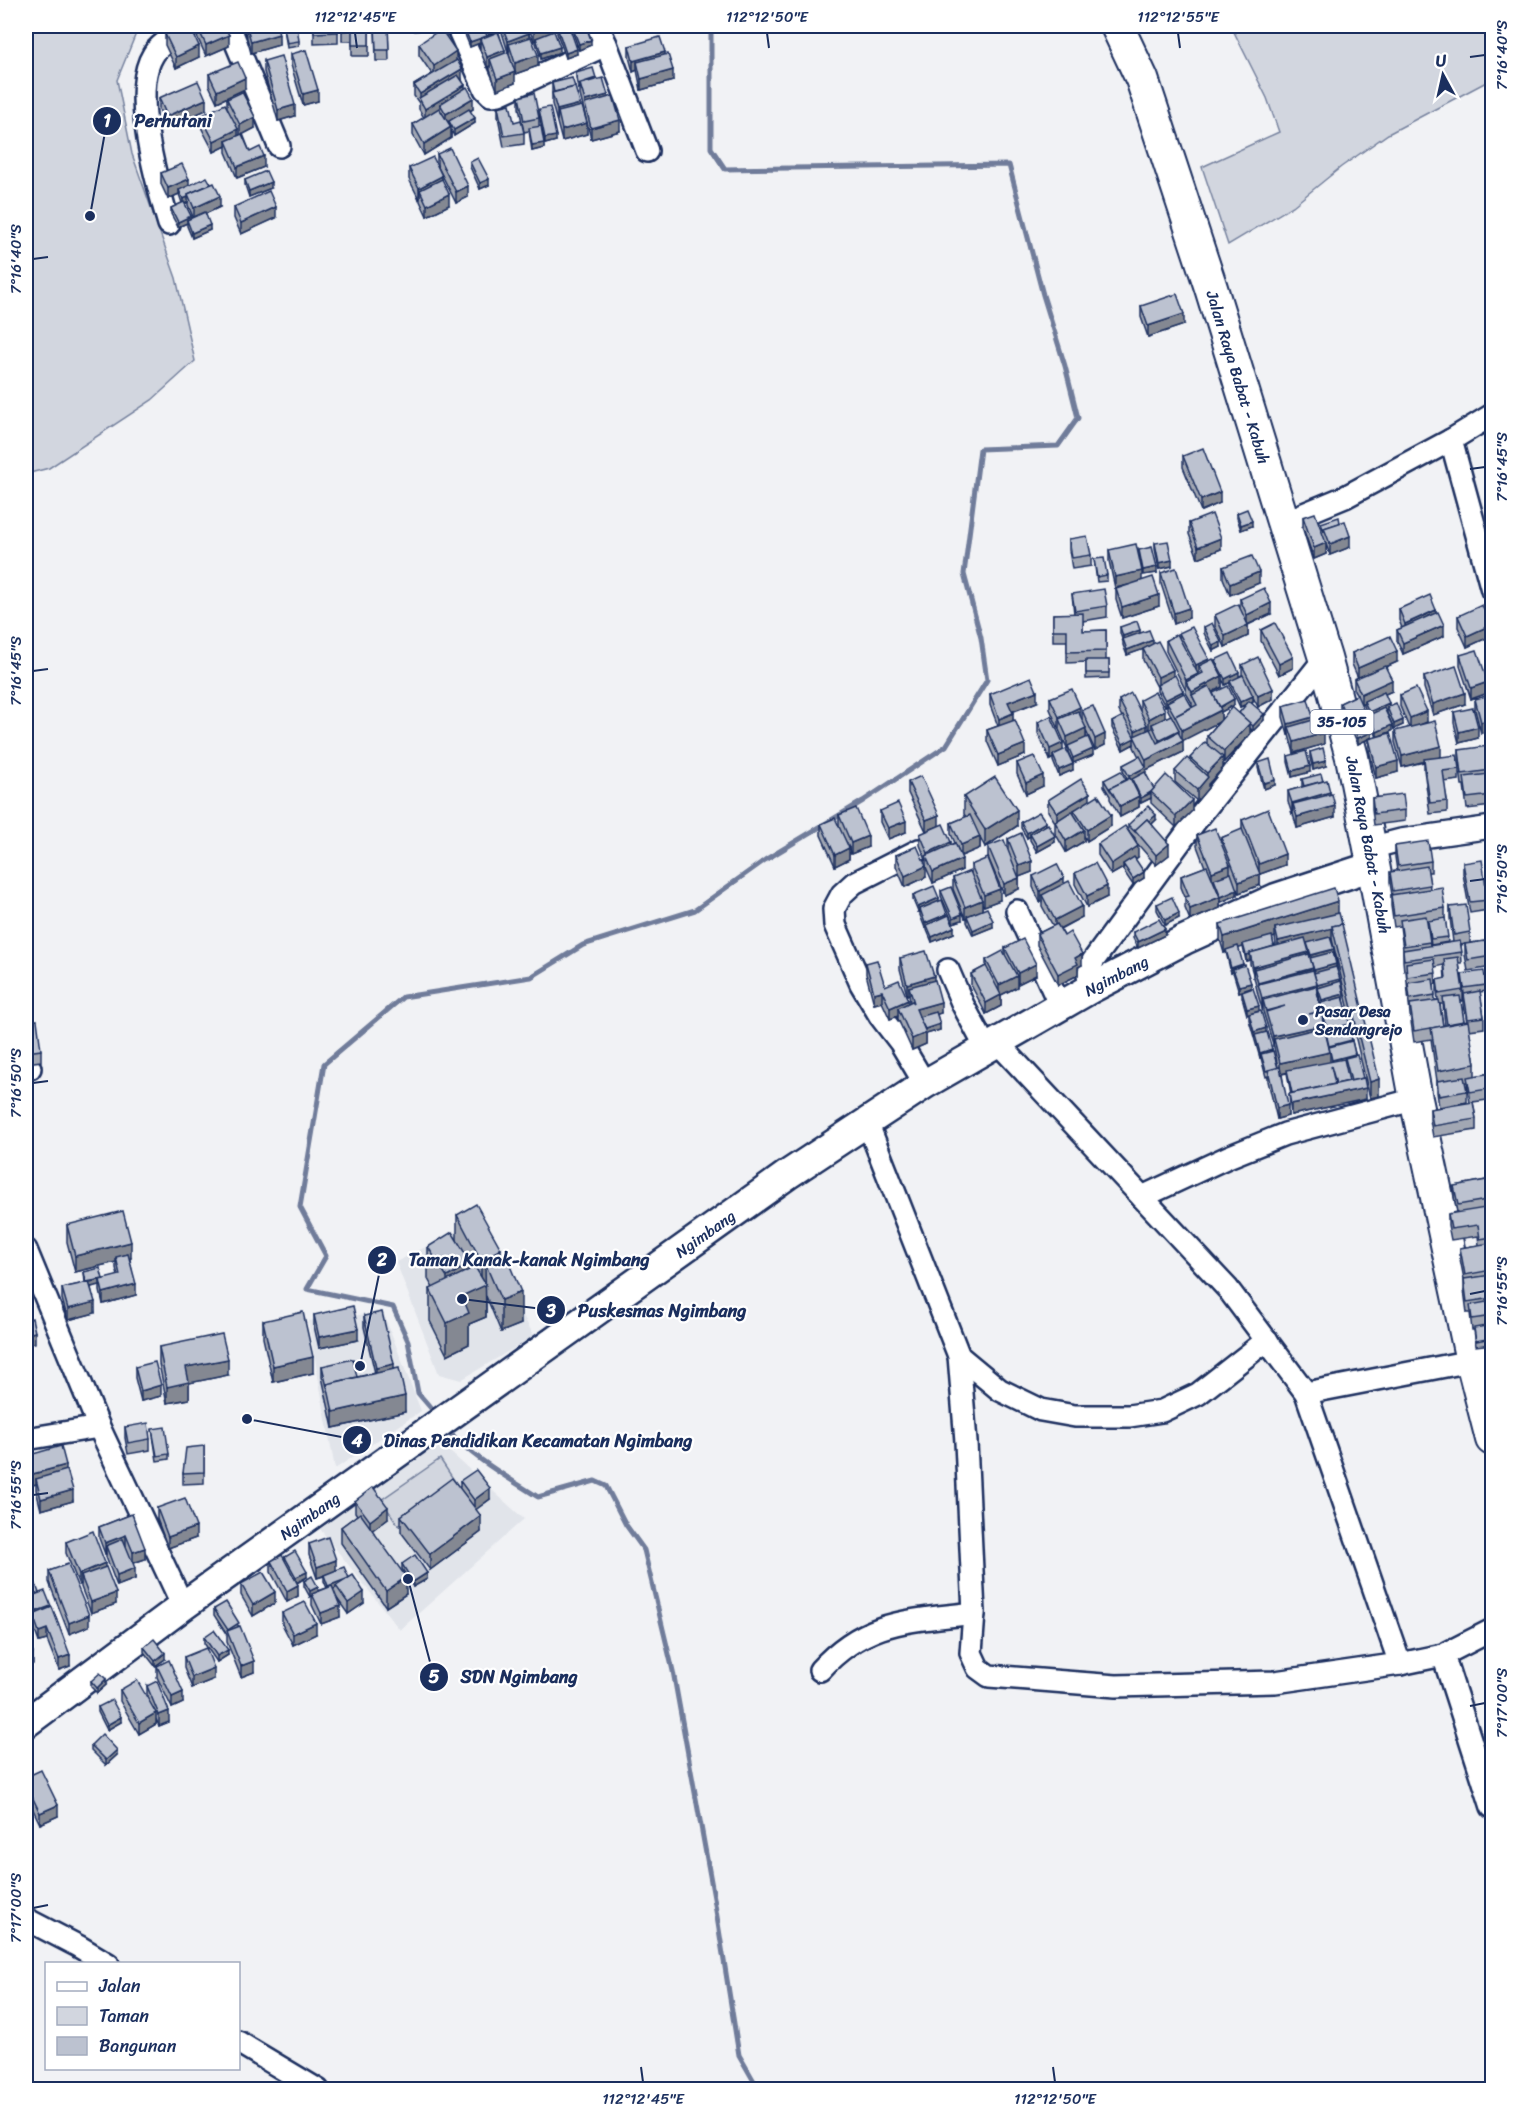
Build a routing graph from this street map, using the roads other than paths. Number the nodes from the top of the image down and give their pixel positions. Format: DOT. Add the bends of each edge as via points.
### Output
graph roads {
  1 [pos="189,26"];
  2 [pos="229,26"];
  3 [pos="457,26"];
  4 [pos="1117,26"];
  5 [pos="602,34"];
  6 [pos="279,146"];
  7 [pos="647,151"];
  8 [pos="169,224"];
  9 [pos="1492,415"];
  10 [pos="1451,440"];
  11 [pos="1282,524"];
  12 [pos="1492,590"];
  13 [pos="1325,658"];
  14 [pos="1492,827"];
  15 [pos="919,850"];
  16 [pos="1372,857"];
  17 [pos="1017,910"];
  18 [pos="948,970"];
  19 [pos="1090,989"];
  20 [pos="1060,1006"];
  21 [pos="992,1045"];
  22 [pos="925,1084"];
  23 [pos="1416,1099"];
  24 [pos="867,1122"];
  25 [pos="1142,1197"];
  26 [pos="26,1250"];
  27 [pos="1267,1340"];
  28 [pos="959,1356"];
  29 [pos="1482,1359"];
  30 [pos="1306,1393"];
  31 [pos="99,1427"];
  32 [pos="26,1439"];
  33 [pos="1492,1439"];
  34 [pos="183,1606"];
  35 [pos="974,1613"];
  36 [pos="1492,1630"];
  37 [pos="1443,1655"];
  38 [pos="1400,1664"];
  39 [pos="820,1670"];
  40 [pos="26,1723"];
  41 [pos="1492,1807"];
  42 [pos="26,1919"];
  43 [pos="105,1962"];
  44 [pos="240,2043"];
  45 [pos="318,2090"];
  1 -- 8 [label="street" via="154,53 145,86 147,131"];
  2 -- 6 [label="street"];
  3 -- 5 [label="street" via="491,95"];
  4 -- 11 [label="main road, Jalan Raya Babat - Kabuh / 35-105" via="1150,101"];
  5 -- 7 [label="street"];
  9 -- 10 [label="street"];
  10 -- 11 [label="street" via="1345,497"];
  10 -- 12 [label="street"];
  11 -- 13 [label="main road, Jalan Raya Babat - Kabuh / 35-105"];
  13 -- 16 [label="main road, Jalan Raya Babat - Kabuh / 35-105" via="1352,757"];
  13 -- 19 [label="street" via="1194,823 1093,961 1088,975"];
  14 -- 16 [label="street" via="1401,840"];
  15 -- 22 [label="street" via="854,883 834,909 835,925 861,984"];
  16 -- 19 [label="street, Ngimbang" via="1184,940"];
  16 -- 23 [label="main road, Jalan Raya Babat - Kabuh / 35-105"];
  17 -- 20 [label="street"];
  18 -- 21 [label="street" via="963,1005"];
  19 -- 20 [label="street, Ngimbang"];
  20 -- 21 [label="street, Ngimbang"];
  21 -- 22 [label="street, Ngimbang"];
  21 -- 25 [label="street"];
  22 -- 24 [label="street, Ngimbang"];
  23 -- 25 [label="street" via="1285,1134"];
  23 -- 29 [label="main road, Jalan Raya Babat - Kabuh / 35-105"];
  24 -- 28 [label="street"];
  24 -- 34 [label="street, Ngimbang" via="787,1174"];
  25 -- 27 [label="street" via="1228,1289"];
  26 -- 31 [label="street"];
  27 -- 28 [label="street" via="1198,1394 1162,1411 1129,1416 1075,1416 1041,1410 1000,1390"];
  27 -- 30 [label="street"];
  28 -- 35 [label="street"];
  29 -- 30 [label="street"];
  29 -- 33 [label="main road, Jalan Raya Babat - Kabuh / 35-105"];
  30 -- 38 [label="street"];
  31 -- 32 [label="street"];
  31 -- 34 [label="street"];
  34 -- 40 [label="street, Ngimbang"];
  35 -- 38 [label="street" via="971,1653 978,1668 989,1676 1116,1686 1275,1682"];
  35 -- 39 [label="street" via="884,1626 836,1652"];
  36 -- 37 [label="street"];
  37 -- 38 [label="street"];
  37 -- 41 [label="street"];
  42 -- 43 [label="street"];
  44 -- 45 [label="street"];
}
